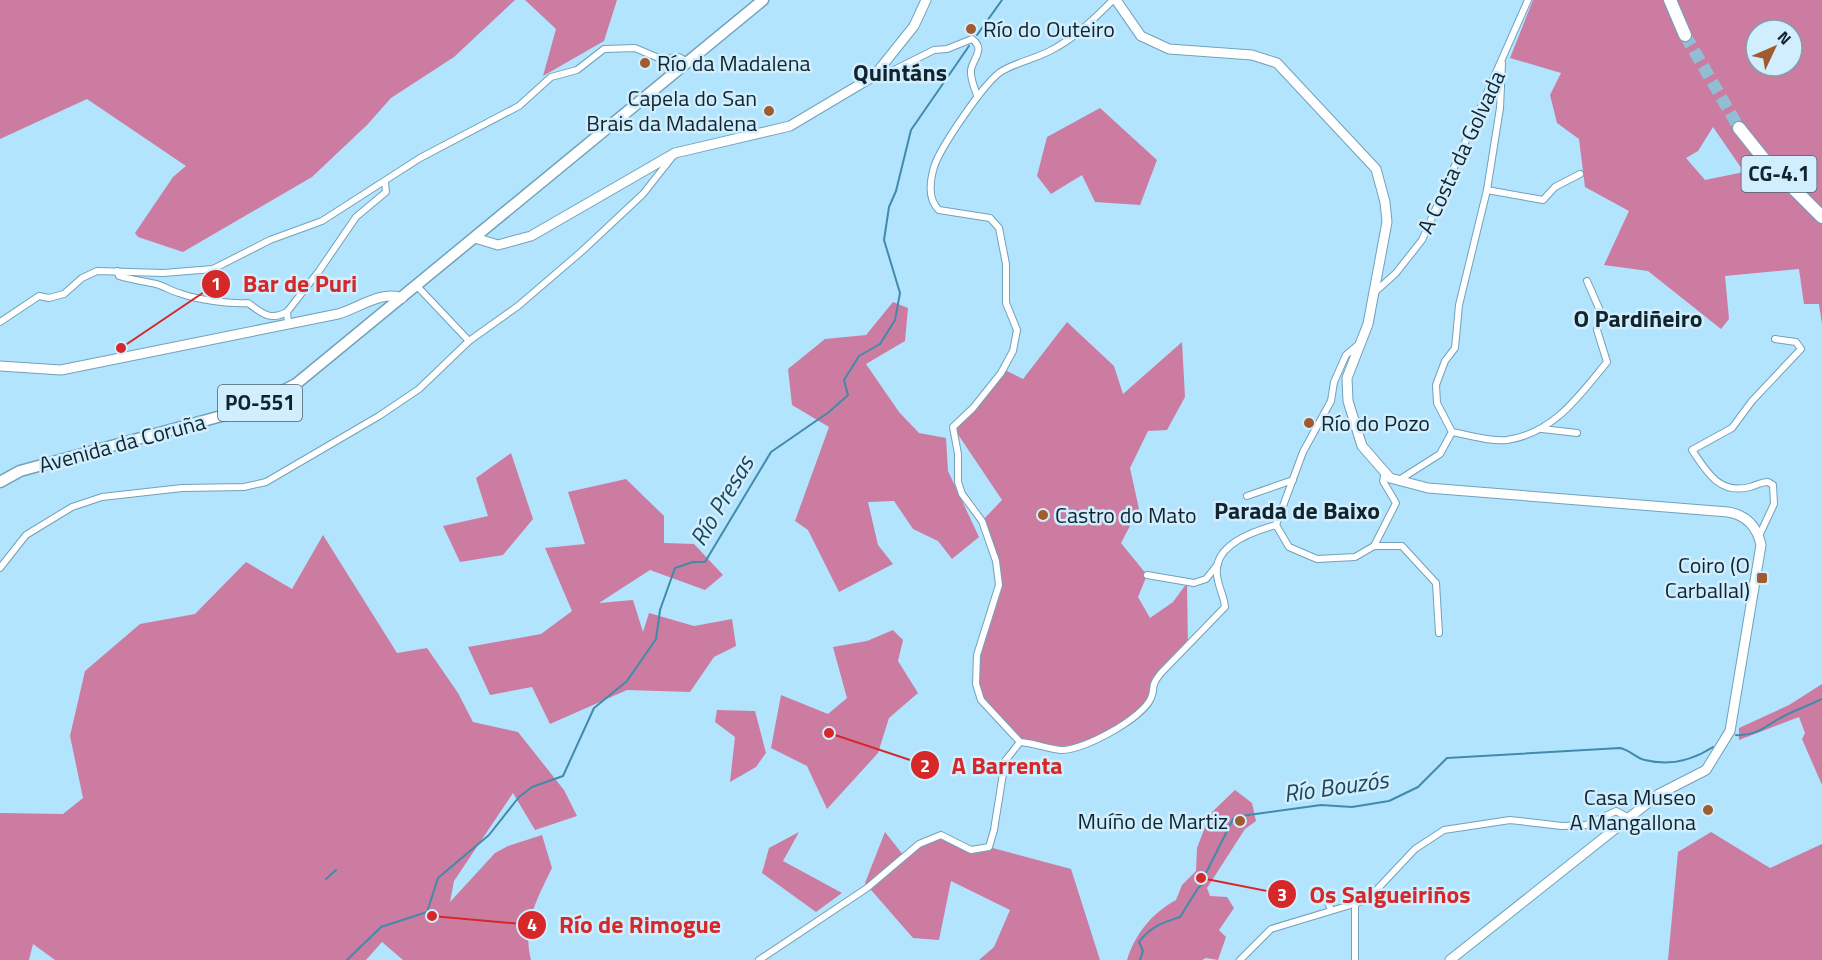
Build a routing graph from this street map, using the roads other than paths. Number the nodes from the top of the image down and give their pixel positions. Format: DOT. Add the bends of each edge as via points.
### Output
graph roads {
  1 [pos="763,0"];
  2 [pos="926,0"];
  3 [pos="1115,0"];
  4 [pos="1528,0"];
  5 [pos="1670,0"];
  6 [pos="1685,34"];
  7 [pos="686,61"];
  8 [pos="1503,63"];
  9 [pos="874,76"];
  10 [pos="977,94"];
  11 [pos="1739,128"];
  12 [pos="675,153"];
  13 [pos="1580,174"];
  14 [pos="385,182"];
  15 [pos="1487,190"];
  16 [pos="1822,218"];
  17 [pos="475,238"];
  18 [pos="117,271"];
  19 [pos="1587,281"];
  20 [pos="416,285"];
  21 [pos="1375,292"];
  22 [pos="398,296"];
  23 [pos="369,302"];
  24 [pos="385,308"];
  25 [pos="287,312"];
  26 [pos="0,322"];
  27 [pos="288,323"];
  28 [pos="1775,339"];
  29 [pos="469,341"];
  30 [pos="1359,344"];
  31 [pos="0,366"];
  32 [pos="1542,429"];
  33 [pos="1452,432"];
  34 [pos="1577,434"];
  35 [pos="1385,472"];
  36 [pos="1293,480"];
  37 [pos="1398,480"];
  38 [pos="0,482"];
  39 [pos="1247,496"];
  40 [pos="1276,525"];
  41 [pos="1759,536"];
  42 [pos="1374,546"];
  43 [pos="1218,564"];
  44 [pos="0,568"];
  45 [pos="1147,576"];
  46 [pos="1439,633"];
  47 [pos="1020,742"];
  48 [pos="1629,818"];
  49 [pos="1325,895"];
  50 [pos="1355,904"];
  51 [pos="1330,910"];
  52 [pos="759,960"];
  53 [pos="1240,960"];
  54 [pos="1355,960"];
  55 [pos="1450,960"];
  1 -- 7 [label="main road, PO-551"];
  2 -- 9 [label="street" via="914,26"];
  3 -- 10 [label="street" via="1057,48 1002,71"];
  3 -- 21 [label="street" via="1141,36 1169,49 1252,55 1277,63 1376,169 1387,222"];
  4 -- 8 [label="street, A Costa da Golvada"];
  5 -- 6 [label="highway"];
  7 -- 14 [label="street" via="679,57 661,59 635,48 604,50 578,70 551,77 519,106 420,158"];
  7 -- 17 [label="main road, PO-551"];
  8 -- 15 [label="street"];
  8 -- 21 [label="street, A Costa da Golvada" via="1422,240"];
  9 -- 10 [label="street" via="934,50 972,39 979,51 970,71"];
  9 -- 12 [label="street" via="789,126"];
  10 -- 47 [label="street" via="935,165 931,198 939,210 990,218 999,228 1006,264 1006,303 1017,330 1013,351 1001,373 953,427 958,482 962,494 979,513 996,561 999,585 976,656 976,684 981,700"];
  11 -- 16 [label="highway, CG-4.1"];
  12 -- 17 [label="street" via="531,236 498,245"];
  12 -- 29 [label="street" via="643,194 581,252 518,306"];
  13 -- 15 [label="street" via="1555,187 1543,200"];
  14 -- 18 [label="street" via="322,221 270,240 213,269"];
  14 -- 25 [label="street" via="386,192 356,217 320,272"];
  15 -- 33 [label="street" via="1459,305 1455,348 1436,385 1437,403"];
  17 -- 20 [label="main road, Avenida da Coruña / PO-551"];
  18 -- 25 [label="street" via="119,276 157,284 180,294 231,304 248,303 267,317"];
  18 -- 26 [label="street" via="98,271 63,294 39,296"];
  19 -- 32 [label="street" via="1601,313 1597,330 1607,362 1566,411"];
  20 -- 22 [label="main road, Avenida da Coruña / PO-551"];
  20 -- 29 [label="street"];
  21 -- 30 [label="street"];
  22 -- 23 [label="street"];
  22 -- 24 [label="main road, Avenida da Coruña / PO-551"];
  23 -- 24 [label="street"];
  23 -- 27 [label="street" via="338,314"];
  24 -- 38 [label="main road, Avenida da Coruña / PO-551" via="296,384 248,409 20,471"];
  25 -- 27 [label="street"];
  27 -- 31 [label="street" via="61,370"];
  28 -- 41 [label="street" via="1796,342 1801,349 1732,428 1692,450 1720,486 1739,488 1768,482 1773,485 1774,504"];
  29 -- 44 [label="street" via="420,389 266,482 102,497 72,507 26,535"];
  30 -- 35 [label="street" via="1347,378 1348,400 1362,446"];
  30 -- 36 [label="street" via="1346,355 1334,382 1331,401 1303,452"];
  32 -- 33 [label="street" via="1506,440"];
  32 -- 34 [label="street"];
  33 -- 37 [label="street" via="1440,454"];
  35 -- 37 [label="street"];
  35 -- 42 [label="street" via="1383,481 1396,503"];
  36 -- 39 [label="street"];
  36 -- 40 [label="street"];
  37 -- 41 [label="street" via="1428,488 1728,512 1744,517"];
  40 -- 42 [label="street" via="1289,547 1317,559 1355,557"];
  40 -- 43 [label="street" via="1243,536 1230,546"];
  41 -- 48 [label="street" via="1761,545 1730,731 1706,770 1659,794"];
  42 -- 46 [label="street" via="1402,546 1437,583"];
  43 -- 45 [label="street" via="1206,579 1194,583"];
  43 -- 47 [label="street" via="1225,607 1161,673 1152,684 1151,698 1140,710 1084,747 1061,750"];
  47 -- 52 [label="street" via="1005,762 989,847 971,850 941,835 918,844 867,888"];
  48 -- 50 [label="street" via="1617,812 1586,825 1510,820 1444,830 1415,849 1367,900"];
  48 -- 55 [label="street"];
  49 -- 51 [label="street"];
  50 -- 51 [label="street"];
  50 -- 54 [label="street"];
  51 -- 53 [label="street" via="1271,929"];
}
